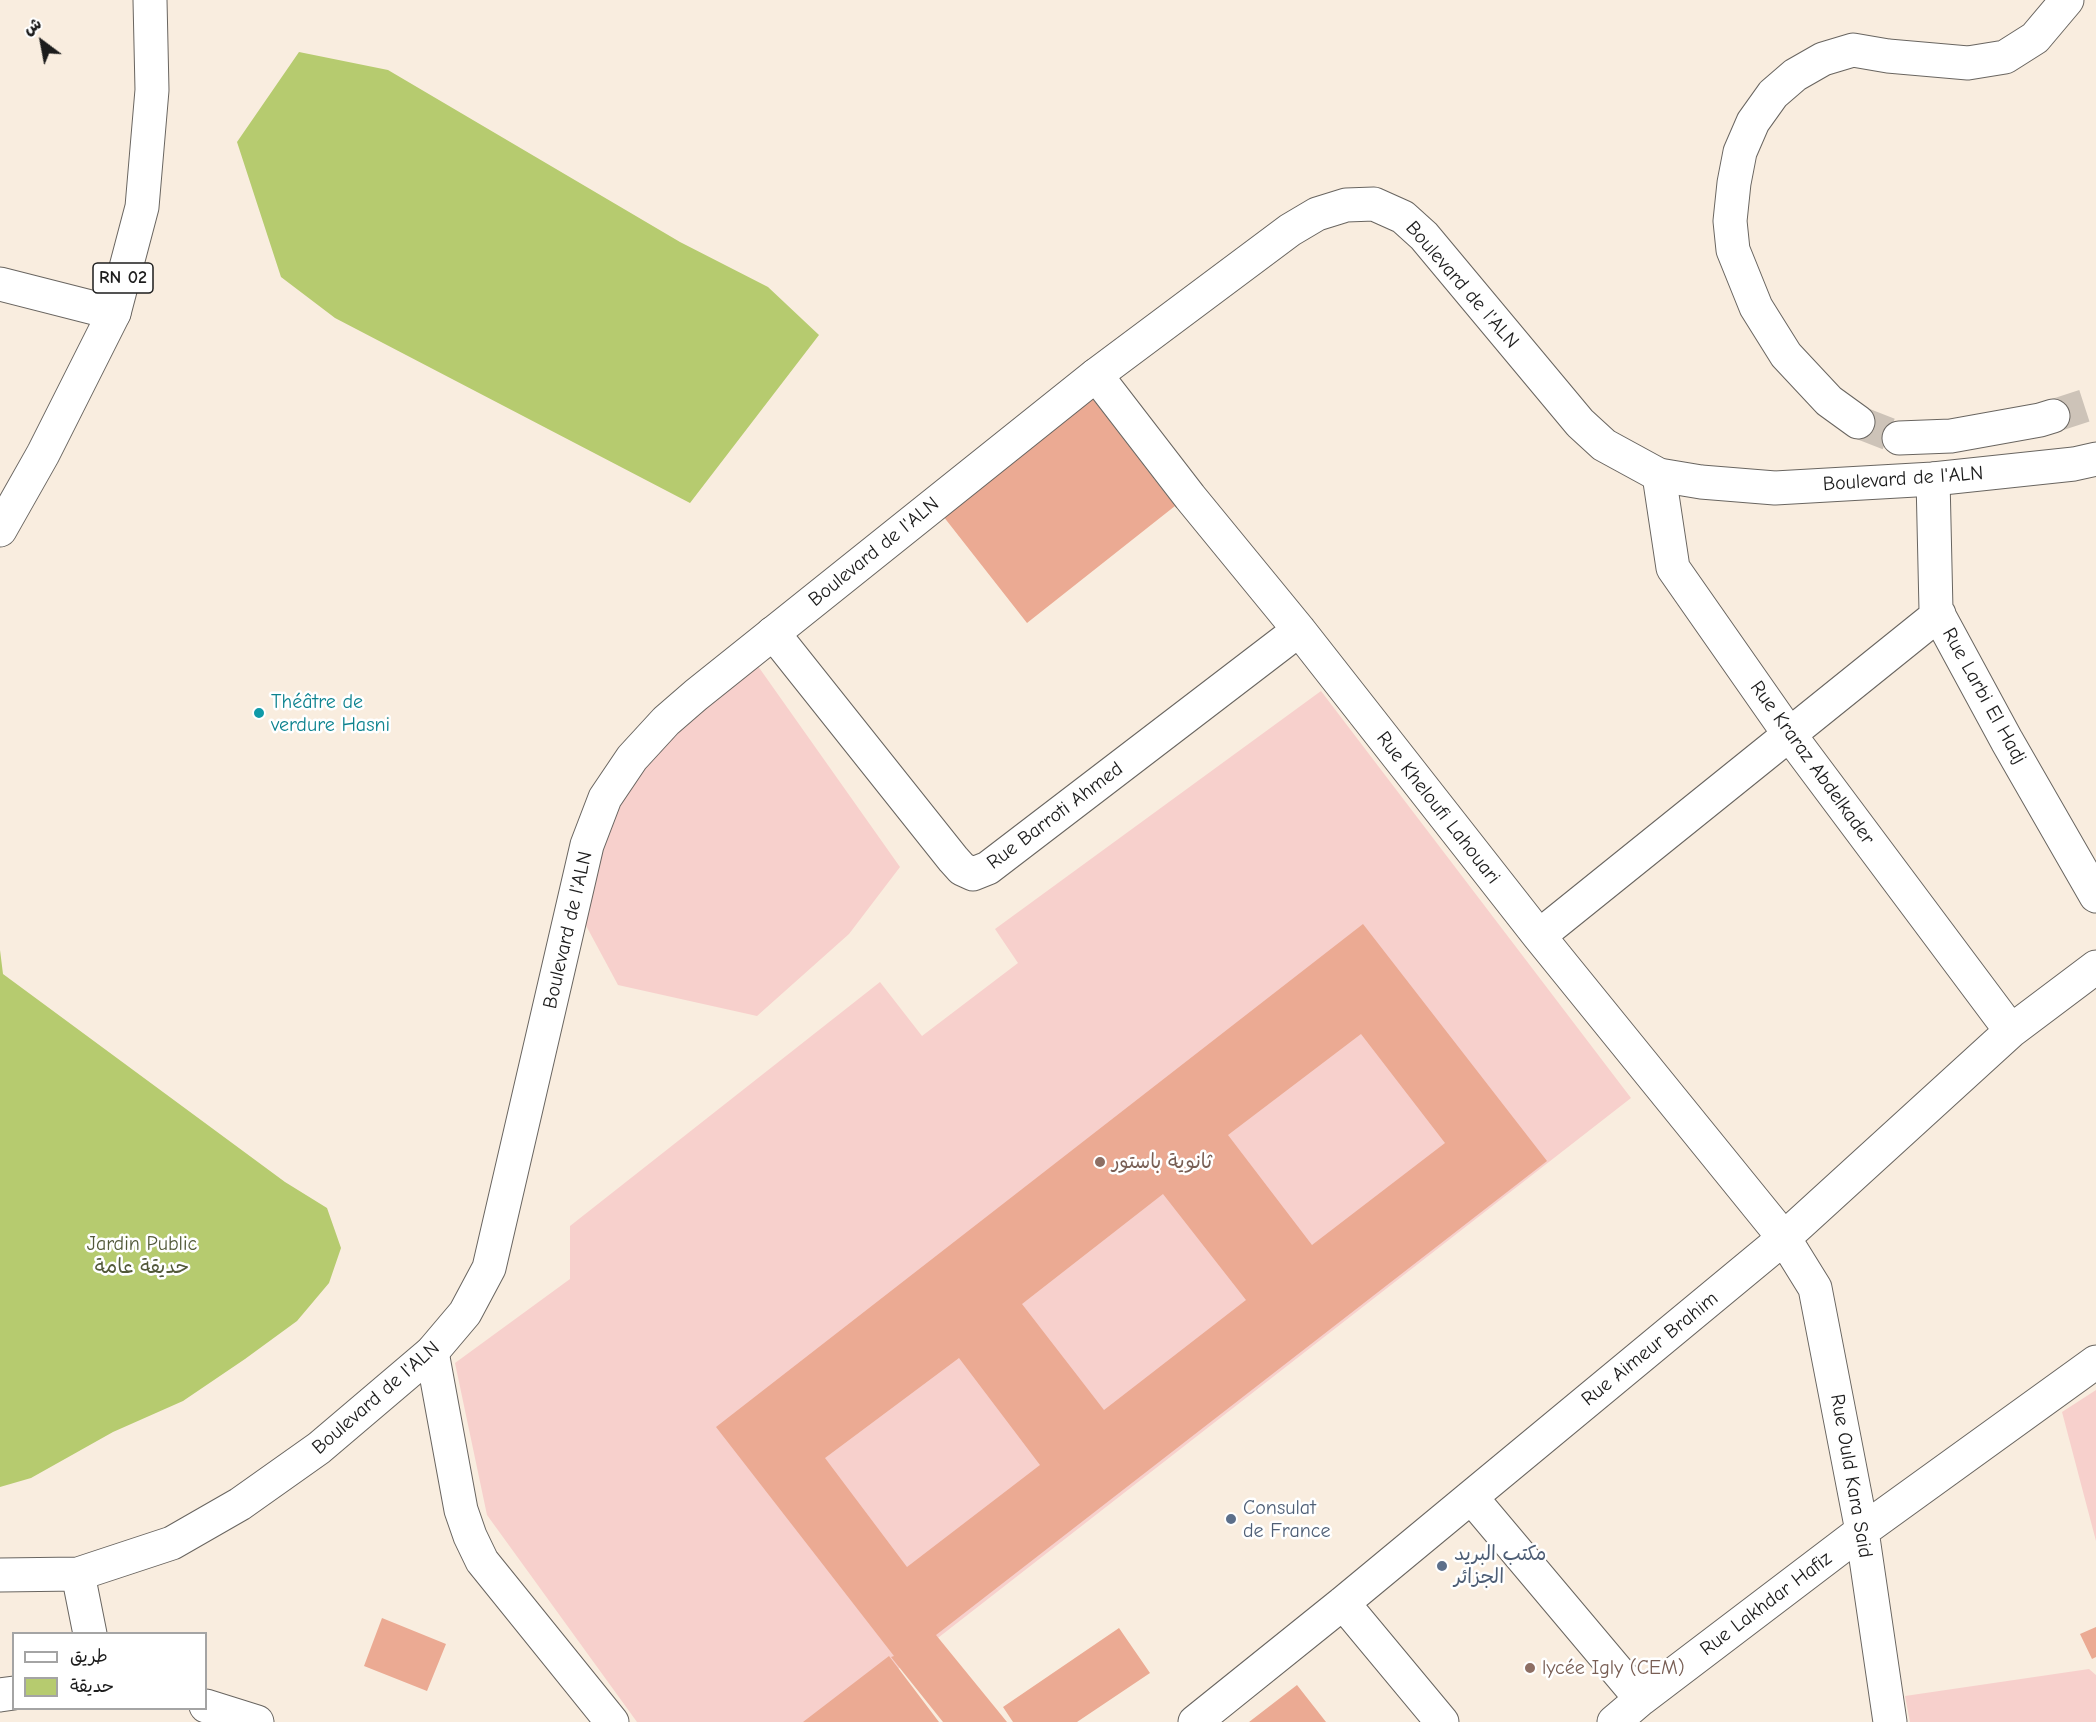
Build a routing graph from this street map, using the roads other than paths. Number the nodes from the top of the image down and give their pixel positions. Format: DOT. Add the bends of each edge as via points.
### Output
graph roads {
  1 [pos="150,0"];
  2 [pos="2067,0"];
  3 [pos="0,284"];
  4 [pos="114,313"];
  5 [pos="1095,375"];
  6 [pos="2053,416"];
  7 [pos="1858,422"];
  8 [pos="1899,438"];
  9 [pos="2096,459"];
  10 [pos="1659,475"];
  11 [pos="1933,479"];
  12 [pos="0,530"];
  13 [pos="1939,614"];
  14 [pos="1299,630"];
  15 [pos="773,633"];
  16 [pos="1789,734"];
  17 [pos="2096,896"];
  18 [pos="1539,936"];
  19 [pos="2096,967"];
  20 [pos="2011,1031"];
  21 [pos="1784,1239"];
  22 [pos="432,1352"];
  23 [pos="2096,1362"];
  24 [pos="1471,1497"];
  25 [pos="1862,1531"];
  26 [pos="78,1574"];
  27 [pos="0,1575"];
  28 [pos="1343,1603"];
  29 [pos="90,1632"];
  30 [pos="1641,1699"];
  31 [pos="207,1706"];
  32 [pos="256,1722"];
  33 [pos="612,1722"];
  34 [pos="1194,1722"];
  35 [pos="1442,1722"];
  36 [pos="1614,1722"];
  37 [pos="1890,1722"];
  1 -- 4 [label="street, RN 02" via="152,90 142,207"];
  2 -- 7 [label="street" via="2036,38 2005,57 1968,63 1853,50 1823,59 1773,93 1753,123 1740,152 1734,183 1730,221 1733,250 1756,307 1786,355 1829,401"];
  3 -- 4 [label="street"];
  4 -- 12 [label="street, RN 02"];
  5 -- 10 [label="street, Boulevard de l'ALN" via="1290,230 1336,208 1374,204 1403,217 1424,236 1580,423 1604,445"];
  5 -- 14 [label="street, Rue Kheloufi Lahouari"];
  5 -- 15 [label="street, Boulevard de l'ALN"];
  6 -- 8 [label="street" via="1951,436"];
  9 -- 11 [label="street, Boulevard de l'ALN"];
  10 -- 11 [label="street, Boulevard de l'ALN" via="1775,488"];
  10 -- 16 [label="street, Rue Kraraz Abdelkader" via="1673,568"];
  11 -- 13 [label="street, Rue Larbi El Hadj"];
  13 -- 16 [label="street"];
  13 -- 17 [label="street, Rue Larbi El Hadj"];
  14 -- 15 [label="street, Rue Barroti Ahmed" via="988,868 974,874 953,859"];
  14 -- 18 [label="street, Rue Kheloufi Lahouari"];
  15 -- 22 [label="street, Boulevard de l'ALN" via="666,722 632,758 605,798 587,845 489,1268 465,1313"];
  16 -- 18 [label="street"];
  16 -- 20 [label="street, Rue Kraraz Abdelkader"];
  18 -- 21 [label="street, Rue Kheloufi Lahouari"];
  19 -- 20 [label="street, Rue Aimeur Brahim"];
  20 -- 21 [label="street, Rue Aimeur Brahim"];
  21 -- 24 [label="street, Rue Aimeur Brahim"];
  21 -- 25 [label="street, Rue Ould Kara Said" via="1815,1288"];
  22 -- 26 [label="street, Boulevard de l'ALN" via="319,1448 240,1504 172,1543"];
  22 -- 33 [label="street" via="462,1510 482,1561"];
  23 -- 25 [label="street, Rue Lakhdar Hafiz"];
  24 -- 28 [label="street, Rue Aimeur Brahim"];
  24 -- 30 [label="street"];
  25 -- 30 [label="street, Rue Lakhdar Hafiz"];
  25 -- 37 [label="street, Rue Ould Kara Said"];
  26 -- 27 [label="street, Boulevard de l'ALN"];
  26 -- 29 [label="street"];
  28 -- 34 [label="street, Rue Aimeur Brahim"];
  28 -- 35 [label="street"];
  30 -- 36 [label="street, Rue Lakhdar Hafiz"];
  31 -- 32 [label="street"];
}
